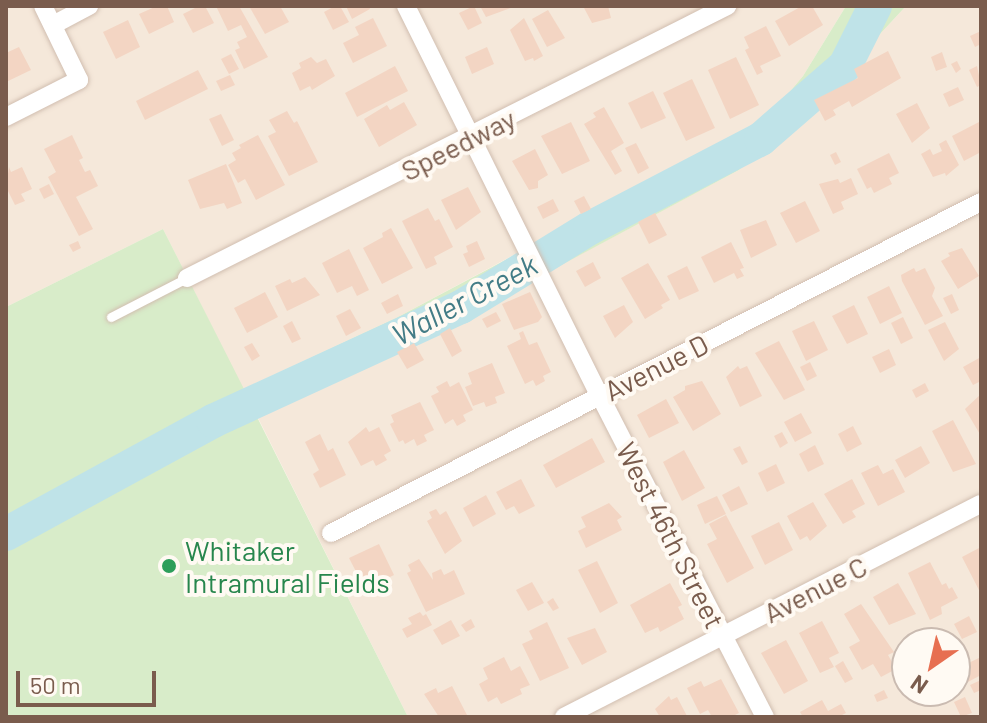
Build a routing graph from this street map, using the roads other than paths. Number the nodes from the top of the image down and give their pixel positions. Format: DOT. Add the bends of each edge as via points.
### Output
graph roads {
  1 [pos="43,6"];
  2 [pos="89,6"];
  3 [pos="406,6"];
  4 [pos="727,6"];
  5 [pos="53,25"];
  6 [pos="6,117"];
  7 [pos="473,137"];
  8 [pos="981,202"];
  9 [pos="187,278"];
  10 [pos="111,317"];
  11 [pos="600,396"];
  12 [pos="981,504"];
  13 [pos="331,533"];
  14 [pos="723,636"];
  15 [pos="564,717"];
  16 [pos="765,717"];
  1 -- 5 [label="street"];
  2 -- 5 [label="street"];
  3 -- 7 [label="street, West 46th Street"];
  4 -- 7 [label="street, Speedway"];
  5 -- 6 [label="street" via="79,80"];
  7 -- 9 [label="street, Speedway"];
  7 -- 11 [label="street, West 46th Street"];
  8 -- 11 [label="street, Avenue D"];
  9 -- 10 [label="lane"];
  11 -- 13 [label="street, Avenue D"];
  11 -- 14 [label="street, West 46th Street"];
  12 -- 14 [label="street, Avenue C"];
  14 -- 15 [label="street, Avenue C"];
  14 -- 16 [label="street, West 46th Street"];
}
